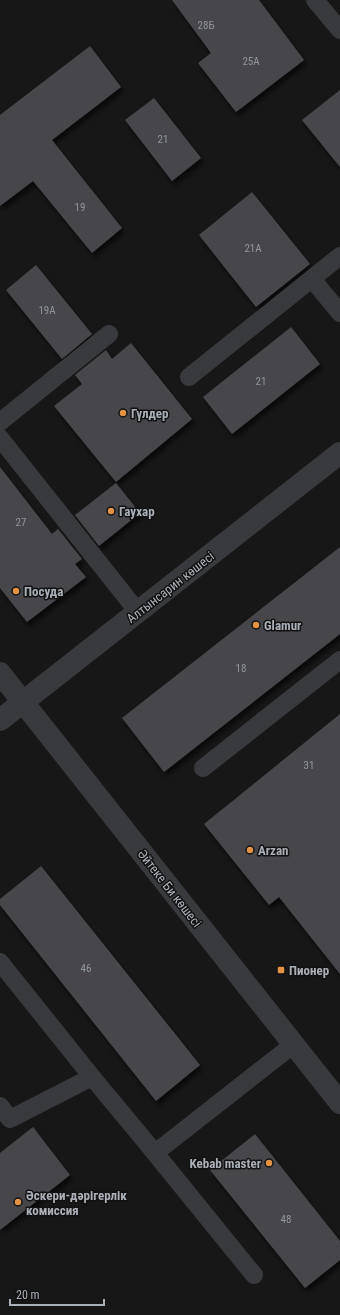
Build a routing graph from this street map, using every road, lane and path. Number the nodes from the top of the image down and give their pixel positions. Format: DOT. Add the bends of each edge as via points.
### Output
graph roads {
  1 [pos="315,0"];
  2 [pos="340,30"];
  3 [pos="340,256"];
  4 [pos="312,279"];
  5 [pos="340,313"];
  6 [pos="109,334"];
  7 [pos="189,377"];
  8 [pos="0,422"];
  9 [pos="0,438"];
  10 [pos="339,455"];
  11 [pos="138,612"];
  12 [pos="340,660"];
  13 [pos="0,673"];
  14 [pos="23,702"];
  15 [pos="0,720"];
  16 [pos="203,768"];
  17 [pos="0,962"];
  18 [pos="294,1044"];
  19 [pos="92,1077"];
  20 [pos="340,1103"];
  21 [pos="0,1106"];
  22 [pos="155,1153"];
  23 [pos="254,1275"];
  1 -- 2 [label="lane"];
  3 -- 4 [label="lane"];
  4 -- 5 [label="lane"];
  4 -- 7 [label="lane"];
  6 -- 8 [label="lane"];
  9 -- 11 [label="lane"];
  10 -- 11 [label="street, Алтынсарин көшесі"];
  11 -- 14 [label="street, Алтынсарин көшесі"];
  12 -- 16 [label="lane"];
  13 -- 14 [label="street, Әйтеке Би көшесі"];
  14 -- 15 [label="street, Алтынсарин көшесі"];
  14 -- 18 [label="street, Әйтеке Би көшесі"];
  17 -- 19 [label="lane"];
  18 -- 20 [label="street, Әйтеке Би көшесі"];
  18 -- 22 [label="lane"];
  19 -- 21 [label="lane" via="10,1119"];
  19 -- 22 [label="lane"];
  22 -- 23 [label="lane"];
}
